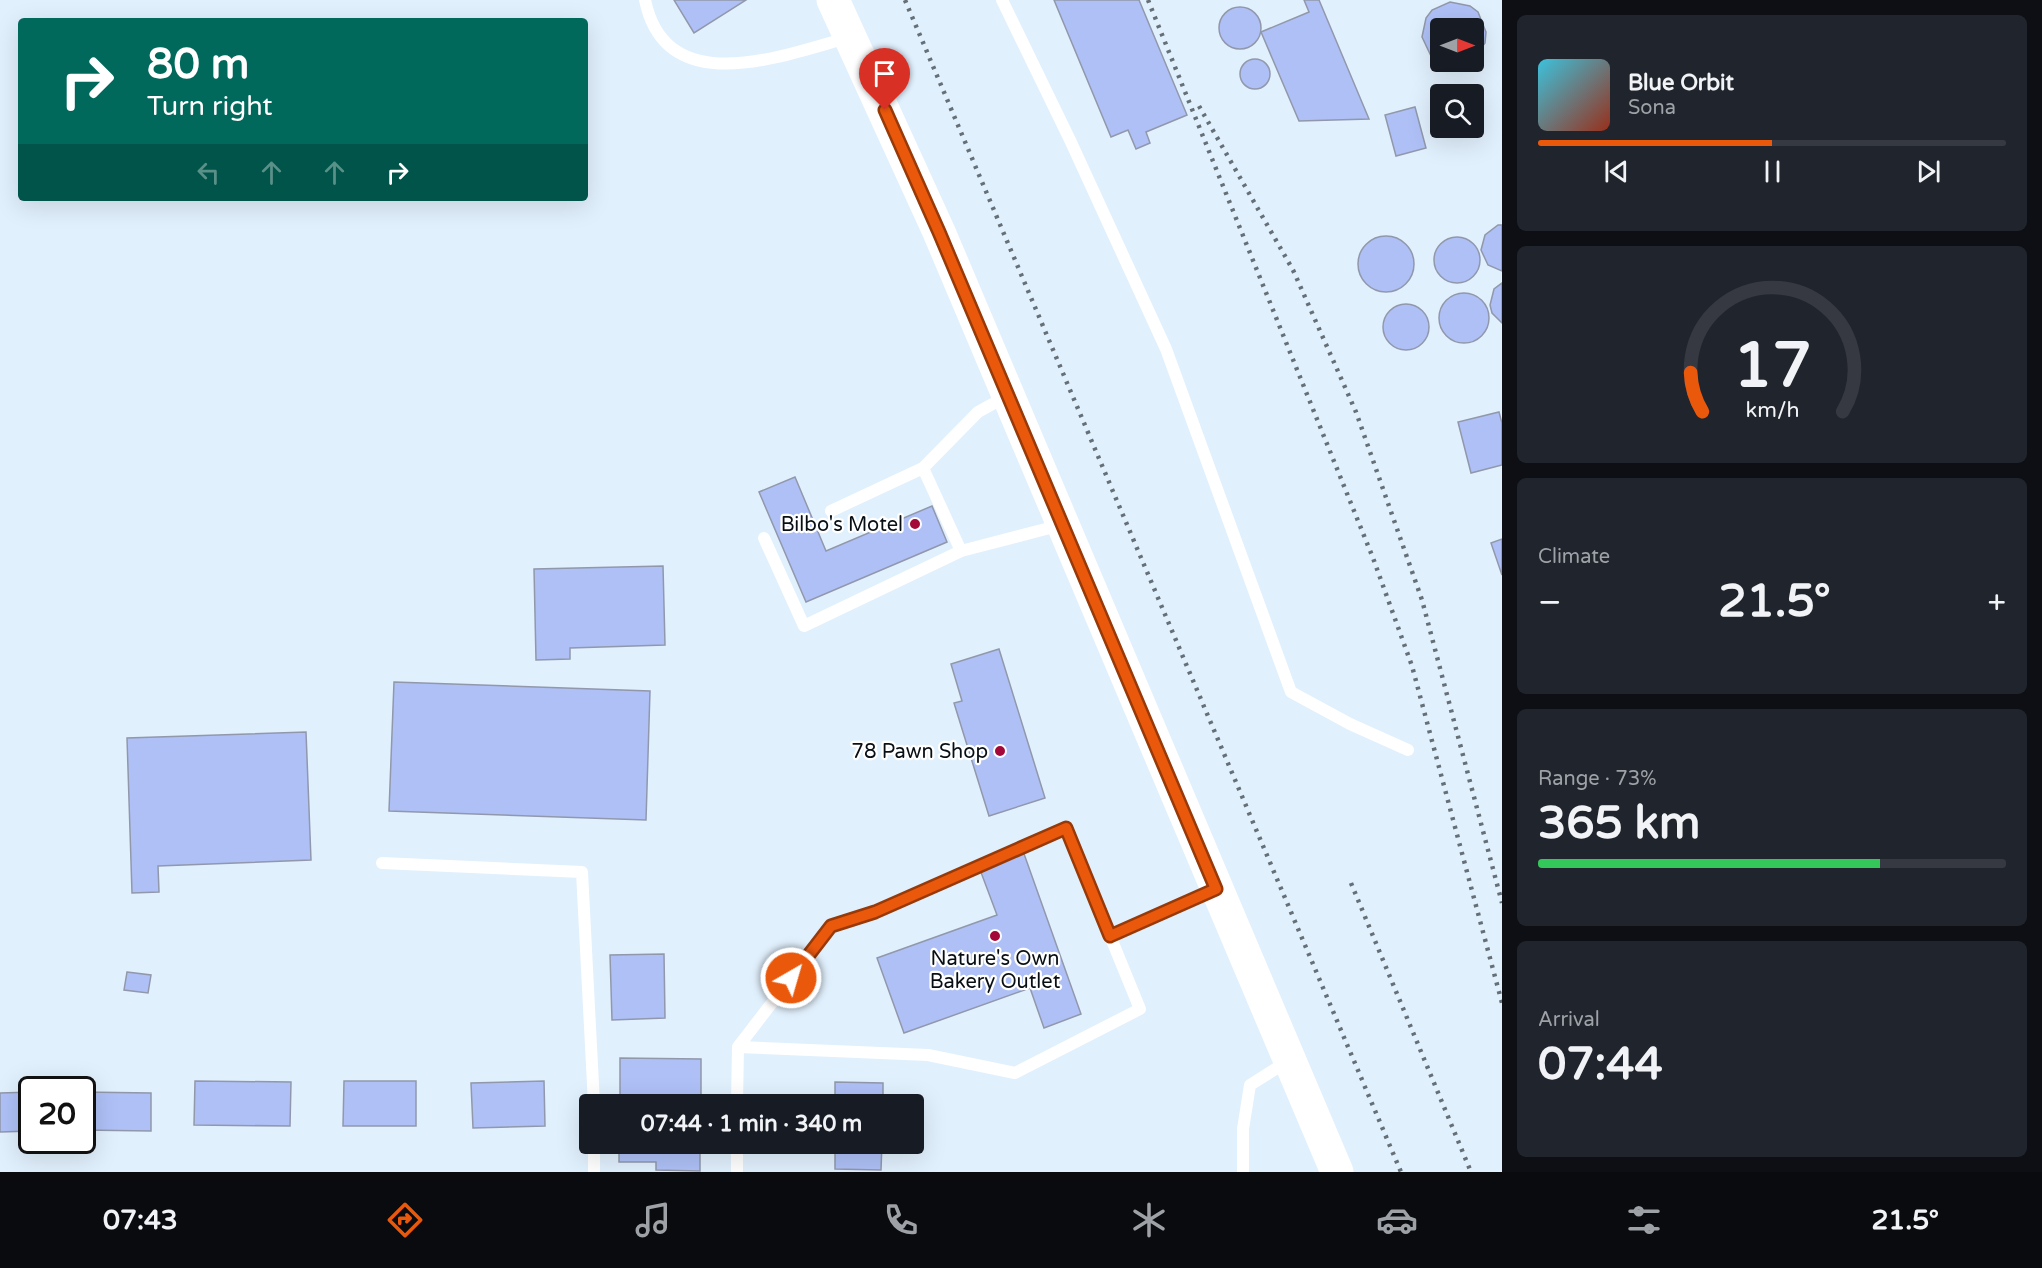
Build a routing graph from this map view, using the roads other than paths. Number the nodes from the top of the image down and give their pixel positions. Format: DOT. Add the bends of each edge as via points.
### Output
graph roads {
  1 [pos="645,0"];
  2 [pos="833,0"];
  3 [pos="1002,0"];
  4 [pos="851,37"];
  5 [pos="1008,396"];
  6 [pos="923,468"];
  7 [pos="831,511"];
  8 [pos="1062,525"];
  9 [pos="764,538"];
  10 [pos="961,552"];
  11 [pos="1408,750"];
  12 [pos="382,863"];
  13 [pos="1216,889"];
  14 [pos="1110,936"];
  15 [pos="738,1047"];
  16 [pos="1288,1061"];
  17 [pos="593,1094"];
  18 [pos="737,1094"];
  19 [pos="594,1154"];
  20 [pos="737,1154"];
  21 [pos="594,1172"];
  22 [pos="737,1172"];
  23 [pos="1243,1172"];
  24 [pos="1337,1172"];
  1 -- 4 [label="lane" via="652,27 665,44 699,61 746,63"];
  2 -- 4 [label="main road"];
  3 -- 11 [label="lane" via="1166,349 1291,692"];
  4 -- 5 [label="main road"];
  5 -- 6 [label="lane" via="978,412"];
  5 -- 8 [label="main road"];
  6 -- 7 [label="lane"];
  6 -- 10 [label="lane"];
  8 -- 10 [label="lane"];
  8 -- 13 [label="main road"];
  9 -- 10 [label="lane" via="804,626"];
  12 -- 17 [label="lane" via="582,873"];
  13 -- 14 [label="lane"];
  13 -- 16 [label="main road"];
  14 -- 15 [label="lane" via="1140,1009 1015,1072 928,1055"];
  14 -- 15 [label="lane" via="1066,828 875,912 831,926"];
  15 -- 18 [label="lane"];
  16 -- 23 [label="lane" via="1250,1085 1243,1129"];
  16 -- 24 [label="main road"];
  19 -- 21 [label="lane"];
  20 -- 22 [label="lane"];
}
